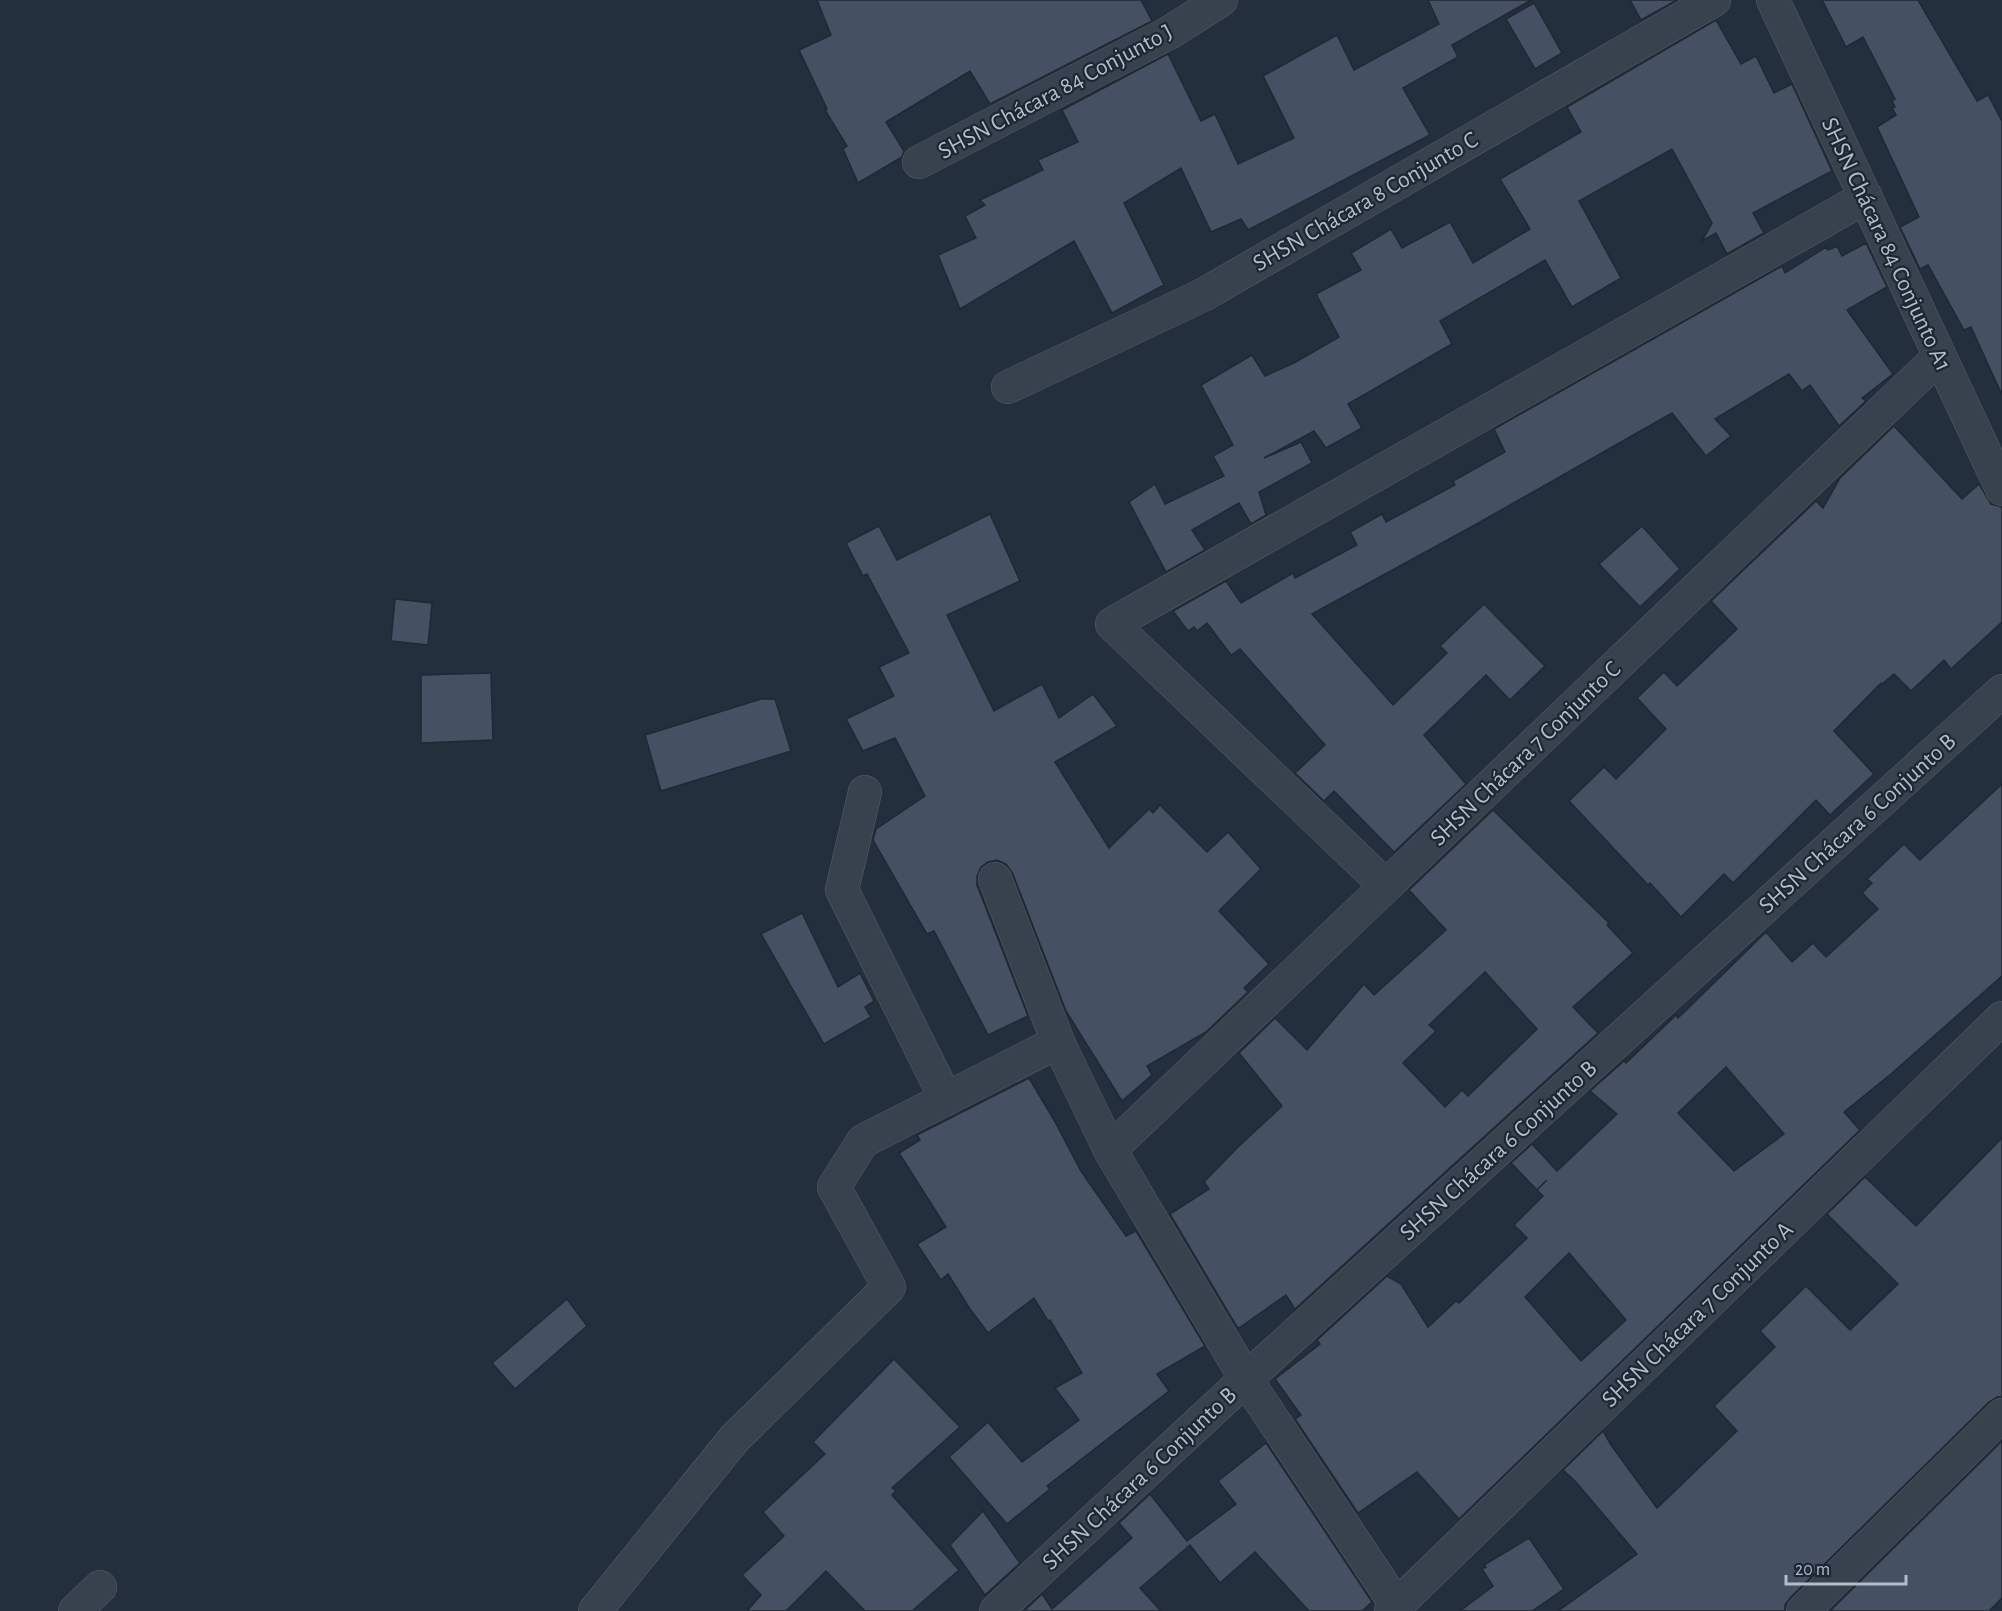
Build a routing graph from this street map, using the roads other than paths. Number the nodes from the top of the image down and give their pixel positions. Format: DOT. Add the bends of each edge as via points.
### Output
graph roads {
  1 [pos="1221,0"];
  2 [pos="1714,0"];
  3 [pos="1773,0"];
  4 [pos="919,162"];
  5 [pos="1866,197"];
  6 [pos="1939,357"];
  7 [pos="1008,387"];
  8 [pos="1998,471"];
  9 [pos="2002,691"];
  10 [pos="865,792"];
  11 [pos="995,879"];
  12 [pos="1386,886"];
  13 [pos="2002,1018"];
  14 [pos="1058,1042"];
  15 [pos="946,1099"];
  16 [pos="1110,1150"];
  17 [pos="1246,1379"];
  18 [pos="2002,1415"];
  19 [pos="100,1587"];
  20 [pos="1394,1608"];
  21 [pos="75,1611"];
  22 [pos="595,1611"];
  23 [pos="996,1611"];
  24 [pos="1803,1611"];
  1 -- 4 [label="street, SHSN Chácara 84 Conjunto J" via="1167,34"];
  2 -- 7 [label="street, SHSN Chácara 8 Conjunto C" via="1203,295"];
  3 -- 5 [label="street, SHSN Chácara 84 Conjunto A1"];
  5 -- 6 [label="street, SHSN Chácara 84 Conjunto A1"];
  5 -- 12 [label="street" via="1112,624"];
  6 -- 8 [label="street, SHSN Chácara 84 Conjunto A1"];
  6 -- 12 [label="street, SHSN Chácara 7 Conjunto C"];
  9 -- 17 [label="street, SHSN Chácara 6 Conjunto B"];
  10 -- 15 [label="street" via="842,890"];
  11 -- 14 [label="street"];
  12 -- 16 [label="street, SHSN Chácara 7 Conjunto C"];
  13 -- 20 [label="street, SHSN Chácara 7 Conjunto A"];
  14 -- 15 [label="street"];
  14 -- 16 [label="street"];
  15 -- 22 [label="street" via="863,1141 834,1187 889,1287 734,1439"];
  16 -- 17 [label="street"];
  17 -- 20 [label="street"];
  17 -- 23 [label="street, SHSN Chácara 6 Conjunto B"];
  18 -- 24 [label="street"];
  19 -- 21 [label="street"];
}
